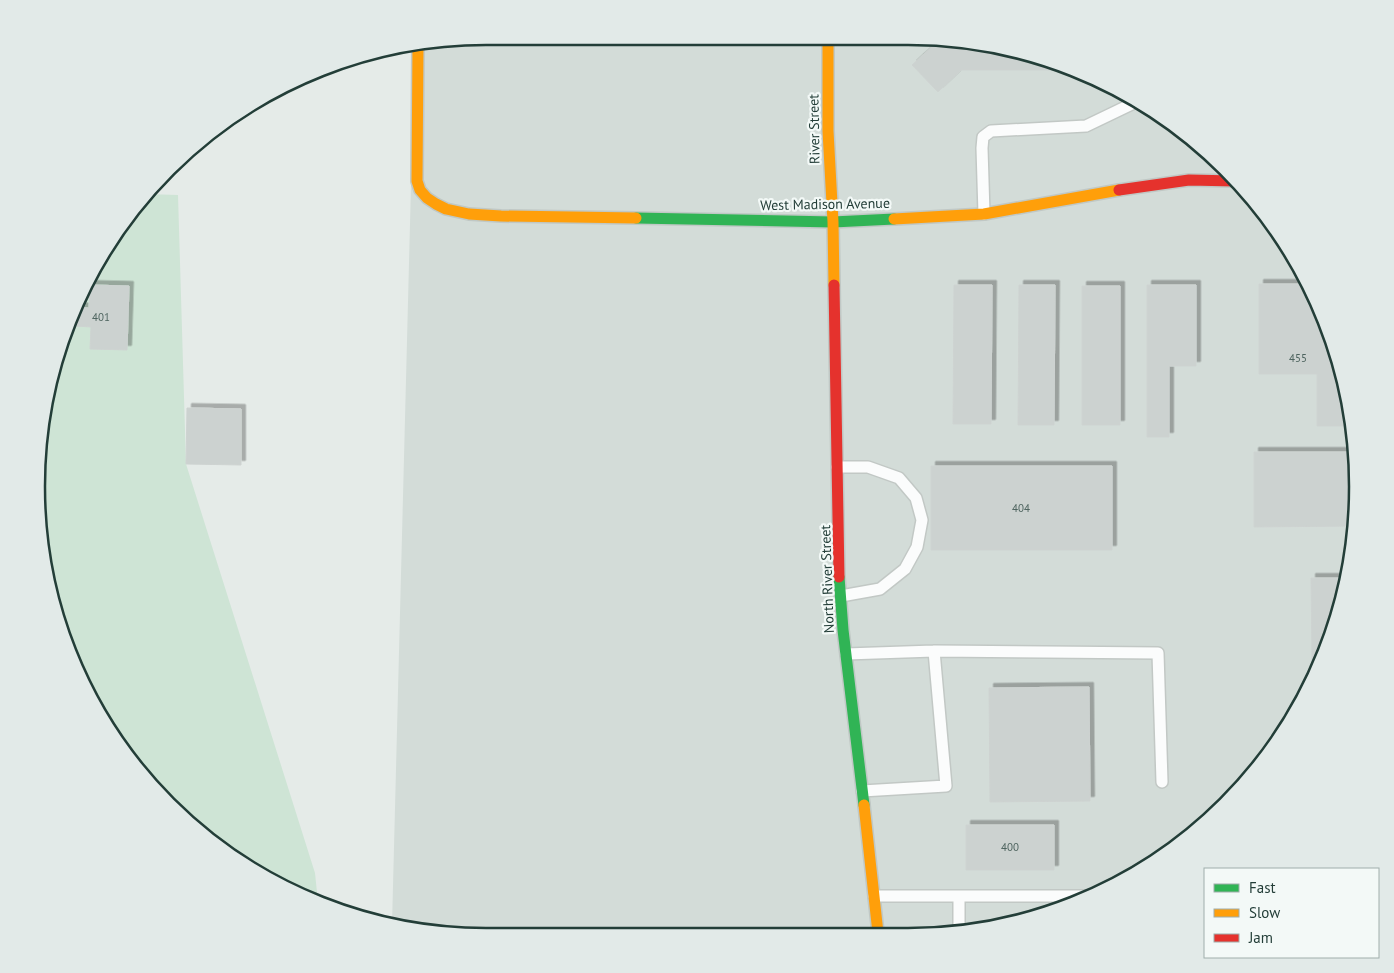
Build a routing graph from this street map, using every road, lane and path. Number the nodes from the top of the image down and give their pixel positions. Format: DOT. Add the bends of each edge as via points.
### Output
graph roads {
  1 [pos="828,45"];
  2 [pos="418,51"];
  3 [pos="1130,105"];
  4 [pos="1226,181"];
  5 [pos="984,214"];
  6 [pos="833,222"];
  7 [pos="837,467"];
  8 [pos="841,596"];
  9 [pos="934,651"];
  10 [pos="846,654"];
  11 [pos="1162,782"];
  12 [pos="862,791"];
  13 [pos="874,896"];
  14 [pos="959,896"];
  15 [pos="1071,896"];
  16 [pos="959,925"];
  17 [pos="877,928"];
  1 -- 6 [label="street, River Street"];
  2 -- 6 [label="street, West Madison Avenue" via="419,189 444,207 473,214"];
  3 -- 5 [label="lane" via="1086,126 991,131 983,137 982,148"];
  4 -- 5 [label="street, West Madison Avenue" via="1188,180"];
  5 -- 6 [label="street, West Madison Avenue"];
  6 -- 7 [label="street, North River Street"];
  7 -- 8 [label="street, North River Street"];
  7 -- 8 [label="lane" via="868,467 899,478 916,498 922,520 917,547 905,569 880,589"];
  8 -- 10 [label="street, North River Street"];
  9 -- 10 [label="lane"];
  9 -- 11 [label="lane" via="1158,653"];
  9 -- 12 [label="lane" via="946,786"];
  10 -- 12 [label="street, North River Street"];
  12 -- 13 [label="street, North River Street"];
  13 -- 14 [label="lane"];
  13 -- 17 [label="street, North River Street"];
  14 -- 15 [label="lane"];
  14 -- 16 [label="lane"];
}
